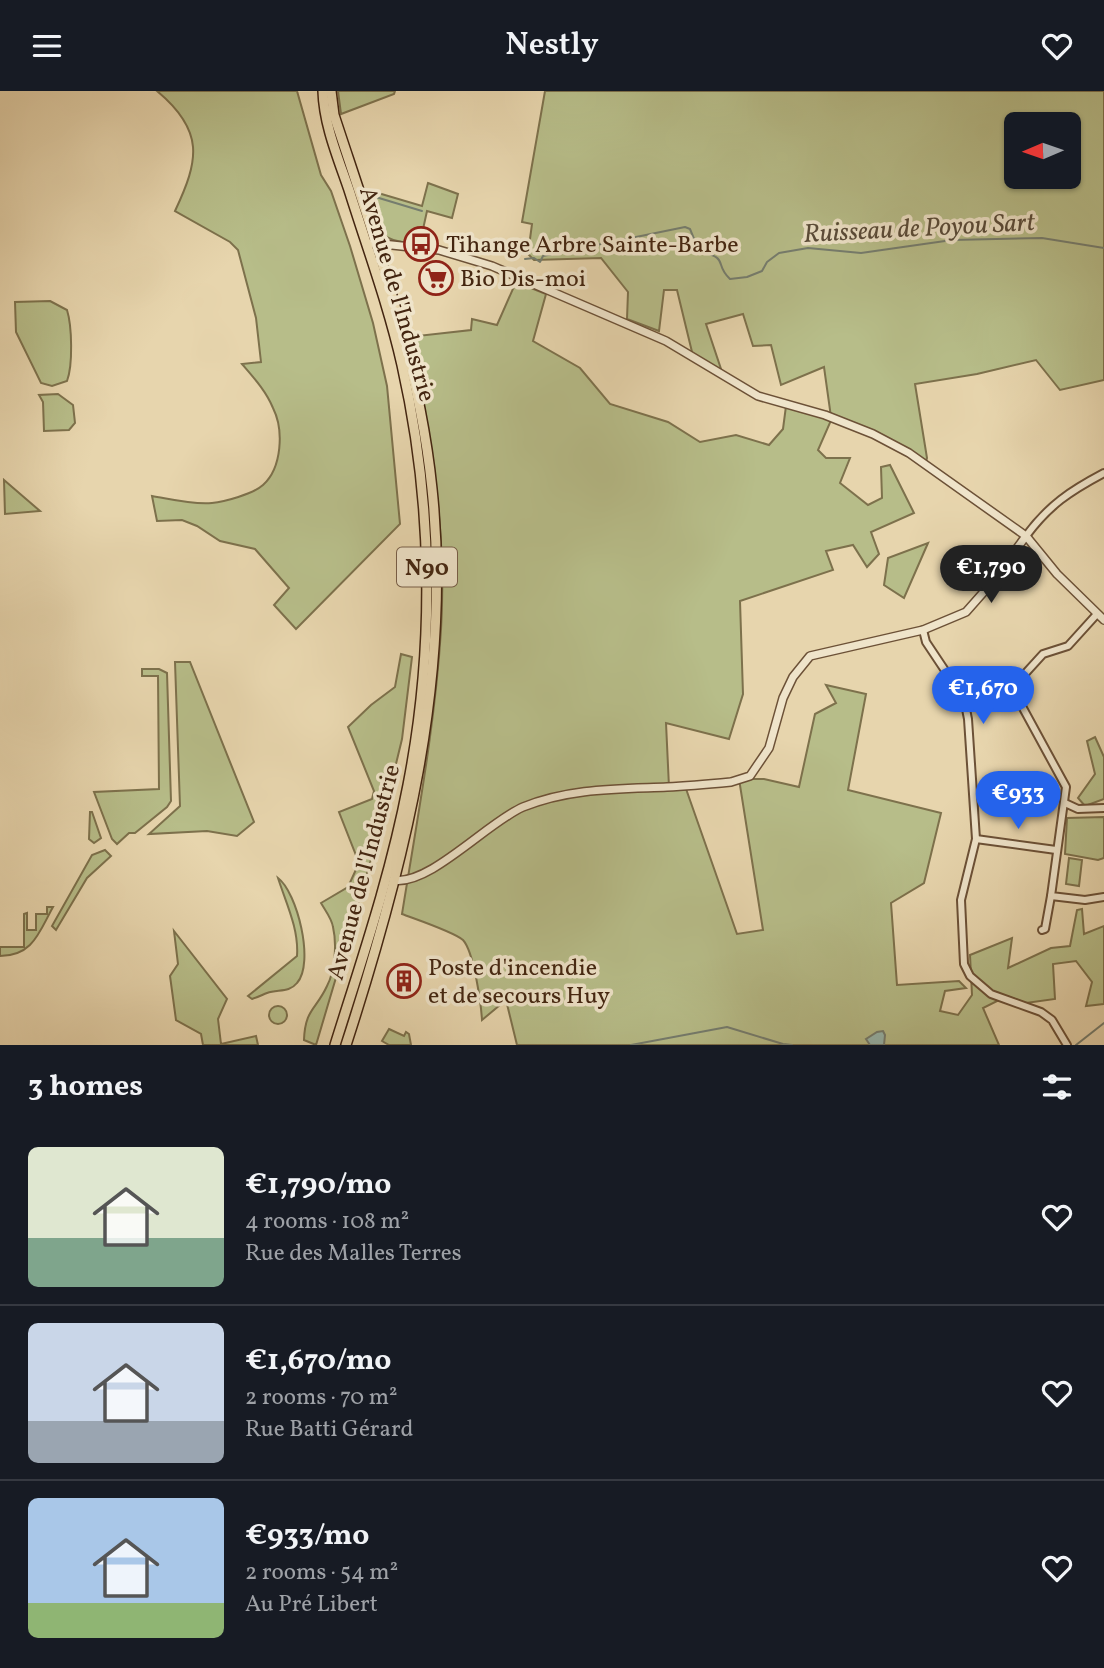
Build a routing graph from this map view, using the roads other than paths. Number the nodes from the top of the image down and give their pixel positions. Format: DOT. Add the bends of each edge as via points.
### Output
graph roads {
  1 [pos="323,91"];
  2 [pos="331,91"];
  3 [pos="365,239"];
  4 [pos="376,245"];
  5 [pos="1104,473"];
  6 [pos="1026,536"];
  7 [pos="1097,614"];
  8 [pos="1104,620"];
  9 [pos="923,630"];
  10 [pos="1065,803"];
  11 [pos="1104,808"];
  12 [pos="976,839"];
  13 [pos="1056,850"];
  14 [pos="389,865"];
  15 [pos="394,880"];
  16 [pos="383,891"];
  17 [pos="1051,896"];
  18 [pos="1104,897"];
  19 [pos="1042,930"];
  20 [pos="335,1045"];
  21 [pos="346,1045"];
  22 [pos="1067,1045"];
  1 -- 3 [label="main road, Avenue de l'Industrie / N90" via="328,125"];
  2 -- 4 [label="main road, Avenue de l'Industrie / N90" via="334,115"];
  3 -- 4 [label="street"];
  3 -- 14 [label="main road, Avenue de l'Industrie / N90" via="407,389 426,545 421,710"];
  4 -- 6 [label="street" via="439,250 472,259 666,341 758,396 849,424 909,453"];
  4 -- 15 [label="main road, Avenue de l'Industrie / N90" via="414,381 435,530 428,707 416,788"];
  5 -- 6 [label="street" via="1067,493"];
  6 -- 7 [label="street"];
  6 -- 9 [label="street" via="966,612"];
  7 -- 8 [label="street"];
  7 -- 10 [label="street" via="1068,646 1043,654 1012,688 1066,787"];
  9 -- 12 [label="street" via="926,642 964,699"];
  9 -- 15 [label="street" via="810,656 793,677 769,748 750,776 731,782 587,790 524,807 433,869 413,879"];
  10 -- 11 [label="street" via="1078,809"];
  10 -- 13 [label="street"];
  12 -- 13 [label="street"];
  12 -- 22 [label="street" via="961,900 964,964 970,976 991,994 1052,1020"];
  13 -- 17 [label="street"];
  14 -- 15 [label="street"];
  14 -- 16 [label="main road, Avenue de l'Industrie / N90"];
  15 -- 16 [label="street"];
  15 -- 21 [label="main road, Avenue de l'Industrie / N90"];
  16 -- 20 [label="main road, Avenue de l'Industrie / N90"];
  17 -- 18 [label="street"];
  17 -- 19 [label="street"];
}
